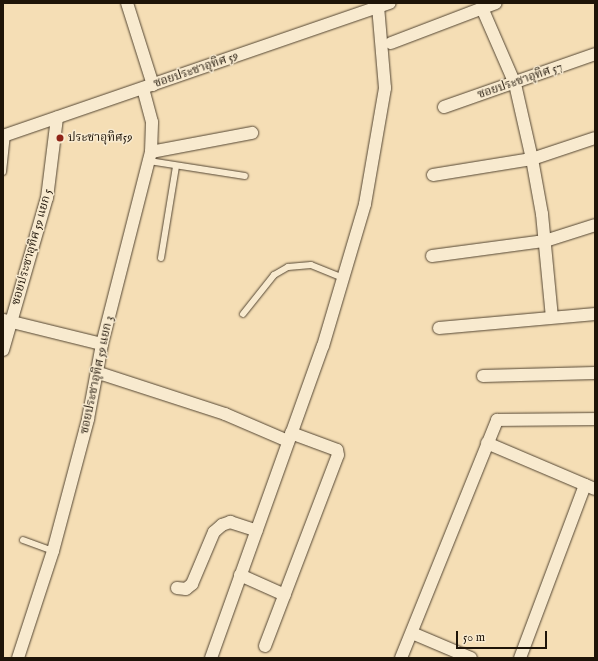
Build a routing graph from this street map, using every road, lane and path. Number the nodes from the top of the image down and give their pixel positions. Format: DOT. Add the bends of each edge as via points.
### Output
graph roads {
  1 [pos="127,3"];
  2 [pos="390,3"];
  3 [pos="496,3"];
  4 [pos="378,7"];
  5 [pos="482,8"];
  6 [pos="390,43"];
  7 [pos="595,54"];
  8 [pos="515,84"];
  9 [pos="148,87"];
  10 [pos="444,107"];
  11 [pos="57,118"];
  12 [pos="252,132"];
  13 [pos="5,135"];
  14 [pos="595,138"];
  15 [pos="150,156"];
  16 [pos="532,159"];
  17 [pos="176,166"];
  18 [pos="3,172"];
  19 [pos="433,175"];
  20 [pos="245,176"];
  21 [pos="595,225"];
  22 [pos="545,241"];
  23 [pos="432,256"];
  24 [pos="161,258"];
  25 [pos="346,278"];
  26 [pos="243,314"];
  27 [pos="595,314"];
  28 [pos="552,317"];
  29 [pos="7,321"];
  30 [pos="439,328"];
  31 [pos="102,344"];
  32 [pos="3,350"];
  33 [pos="99,373"];
  34 [pos="595,373"];
  35 [pos="483,376"];
  36 [pos="595,419"];
  37 [pos="290,437"];
  38 [pos="487,443"];
  39 [pos="590,487"];
  40 [pos="257,531"];
  41 [pos="23,540"];
  42 [pos="53,551"];
  43 [pos="240,575"];
  44 [pos="177,588"];
  45 [pos="285,595"];
  46 [pos="412,633"];
  47 [pos="265,646"];
  48 [pos="18,658"];
  49 [pos="212,658"];
  50 [pos="401,658"];
  51 [pos="471,658"];
  52 [pos="520,658"];
  1 -- 9 [label="street, ซอยประชาอุทิศ 59 แยก 3"];
  2 -- 4 [label="street, ซอยประชาอุทิศ 59"];
  3 -- 5 [label="street"];
  4 -- 9 [label="street, ซอยประชาอุทิศ 59"];
  4 -- 25 [label="street" via="384,88 364,204"];
  5 -- 6 [label="street"];
  5 -- 8 [label="street"];
  7 -- 8 [label="street, ซอยประชาอุทิศ 57"];
  8 -- 10 [label="street, ซอยประชาอุทิศ 57"];
  8 -- 16 [label="street"];
  9 -- 11 [label="street, ซอยประชาอุทิศ 59"];
  9 -- 15 [label="street, ซอยประชาอุทิศ 59 แยก 3" via="152,122"];
  11 -- 13 [label="street, ซอยประชาอุทิศ 59"];
  11 -- 29 [label="street, ซอยประชาอุทิศ 59 แยก 5" via="47,198"];
  12 -- 15 [label="street"];
  13 -- 18 [label="lane"];
  14 -- 16 [label="street"];
  15 -- 17 [label="lane"];
  15 -- 31 [label="street, ซอยประชาอุทิศ 59 แยก 3"];
  16 -- 19 [label="street"];
  16 -- 22 [label="street"];
  17 -- 20 [label="lane"];
  17 -- 24 [label="lane"];
  21 -- 22 [label="street"];
  22 -- 23 [label="street"];
  22 -- 28 [label="street"];
  25 -- 26 [label="lane" via="311,265 288,267 274,275"];
  25 -- 37 [label="street"];
  27 -- 28 [label="street"];
  28 -- 30 [label="street"];
  29 -- 31 [label="street"];
  29 -- 32 [label="street, ซอยประชาอุทิศ 59 แยก 5"];
  31 -- 33 [label="street, ซอยประชาอุทิศ 59 แยก 3"];
  33 -- 37 [label="street"];
  33 -- 42 [label="street, ซอยประชาอุทิศ 59 แยก 3"];
  34 -- 35 [label="street"];
  36 -- 38 [label="street" via="497,420"];
  37 -- 40 [label="street"];
  37 -- 45 [label="street" via="337,450 338,455"];
  38 -- 39 [label="street"];
  38 -- 46 [label="street"];
  39 -- 52 [label="street"];
  40 -- 43 [label="street"];
  40 -- 44 [label="street" via="230,522 222,525 214,532 192,584 186,589"];
  41 -- 42 [label="lane"];
  42 -- 48 [label="street, ซอยประชาอุทิศ 59 แยก 3"];
  43 -- 45 [label="street"];
  43 -- 49 [label="street"];
  45 -- 47 [label="street"];
  46 -- 50 [label="street"];
  46 -- 51 [label="street"];
}
